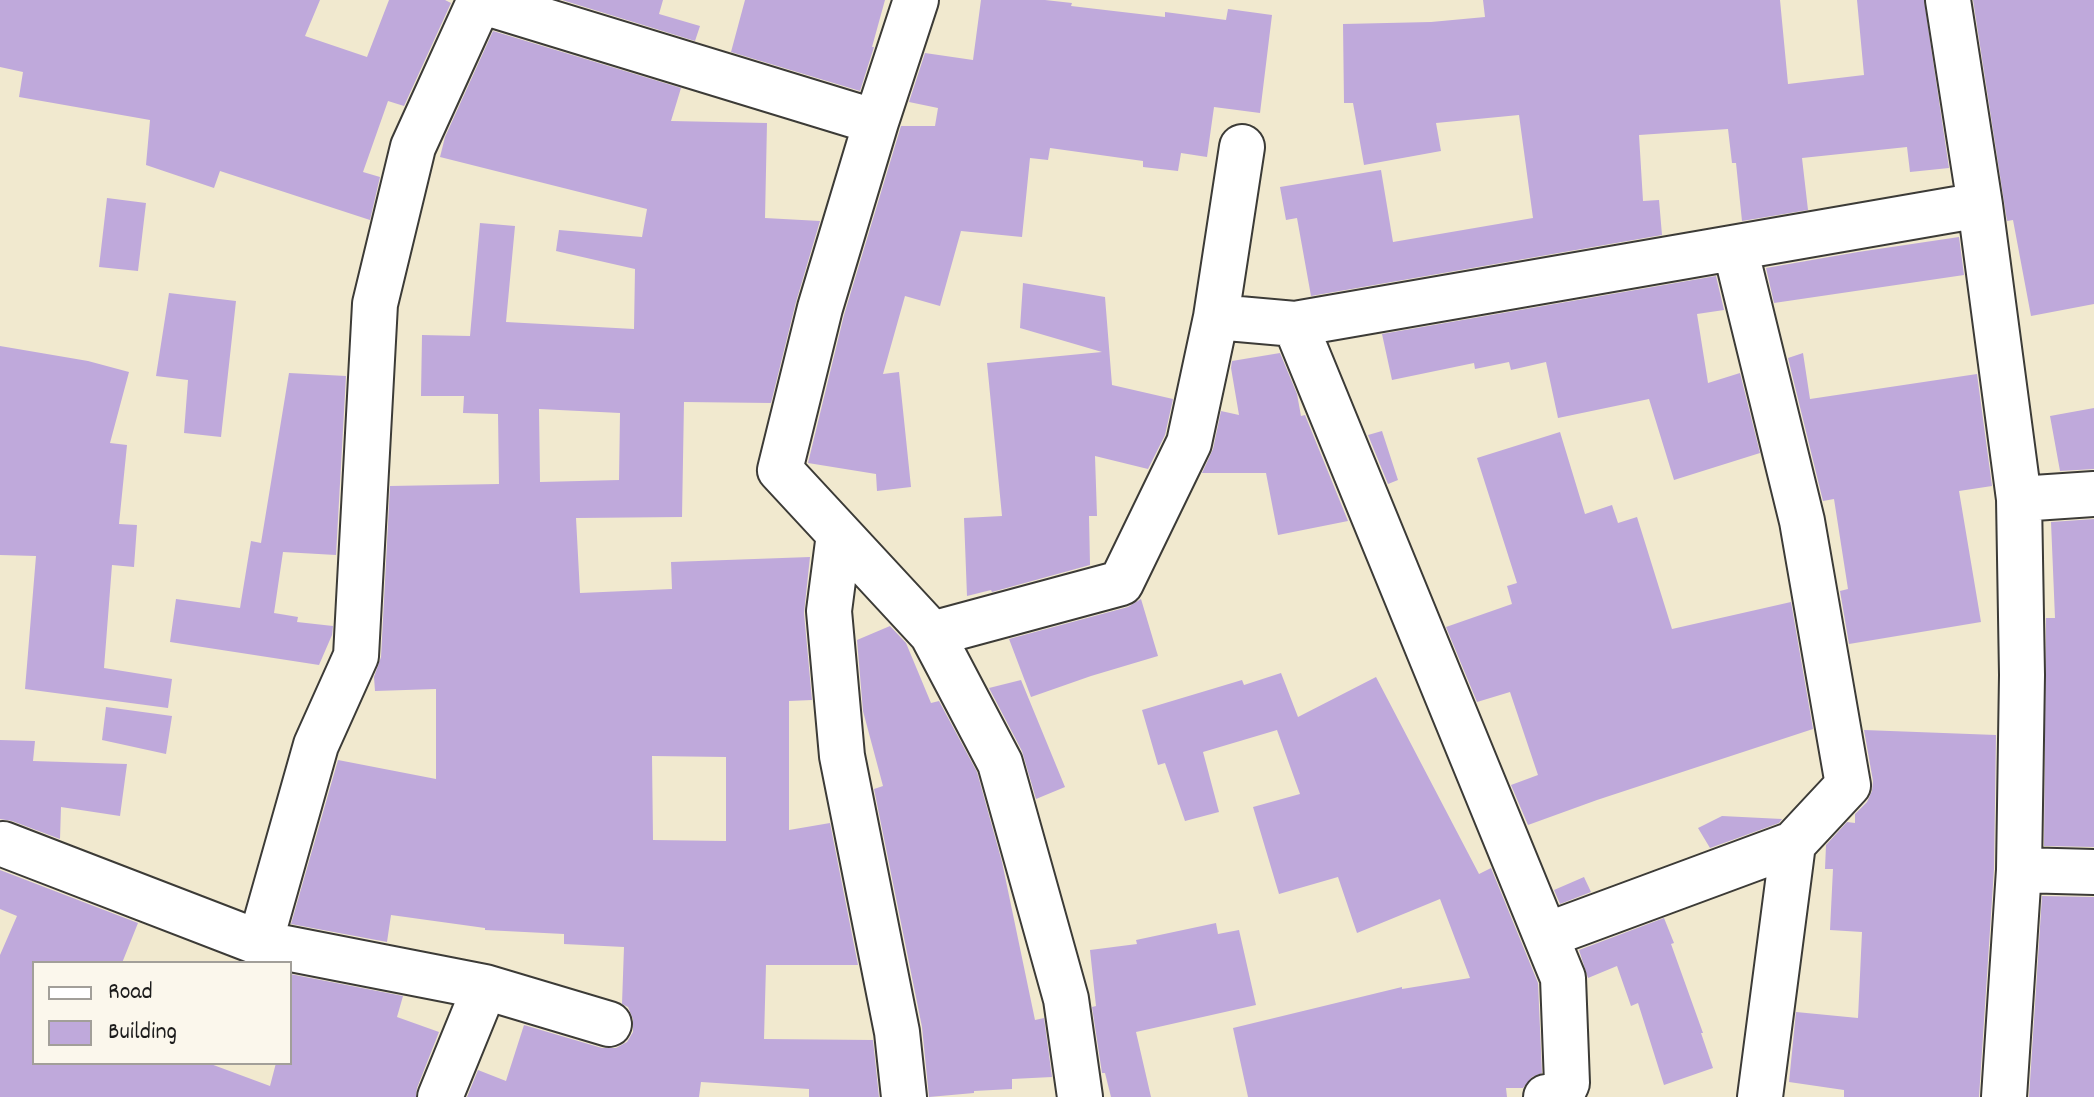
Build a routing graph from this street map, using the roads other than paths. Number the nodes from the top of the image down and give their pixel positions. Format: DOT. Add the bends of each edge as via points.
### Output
graph roads {
  1 [pos="916,0"];
  2 [pos="1948,0"];
  3 [pos="480,1"];
  4 [pos="876,122"];
  5 [pos="1242,147"];
  6 [pos="1980,205"];
  7 [pos="1735,248"];
  8 [pos="1216,317"];
  9 [pos="1295,324"];
  10 [pos="2094,494"];
  11 [pos="2019,499"];
  12 [pos="839,534"];
  13 [pos="932,634"];
  14 [pos="3,844"];
  15 [pos="1793,844"];
  16 [pos="2019,870"];
  17 [pos="2094,872"];
  18 [pos="1547,935"];
  19 [pos="260,943"];
  20 [pos="485,987"];
  21 [pos="609,1024"];
  22 [pos="440,1097"];
  23 [pos="904,1097"];
  24 [pos="1080,1097"];
  25 [pos="1546,1097"];
  26 [pos="1760,1097"];
  27 [pos="2004,1097"];
  1 -- 4 [label="street"];
  2 -- 6 [label="street"];
  3 -- 4 [label="street"];
  3 -- 19 [label="street" via="413,147 375,304 356,656 316,745"];
  4 -- 12 [label="street" via="820,308 780,470"];
  5 -- 8 [label="street"];
  6 -- 7 [label="street"];
  6 -- 11 [label="street"];
  7 -- 9 [label="street"];
  7 -- 15 [label="street" via="1802,521 1848,785"];
  8 -- 9 [label="street"];
  8 -- 13 [label="street" via="1189,443 1121,583"];
  9 -- 18 [label="street"];
  10 -- 11 [label="street"];
  11 -- 16 [label="street"];
  12 -- 13 [label="street"];
  12 -- 23 [label="street" via="829,611 842,756 897,1032"];
  13 -- 24 [label="street" via="1000,763 1066,999"];
  14 -- 19 [label="street"];
  15 -- 18 [label="street"];
  15 -- 26 [label="street"];
  16 -- 17 [label="street"];
  16 -- 27 [label="street"];
  18 -- 25 [label="street" via="1563,978 1567,1083 1561,1096"];
  19 -- 20 [label="street"];
  20 -- 21 [label="street"];
  20 -- 22 [label="street"];
}
